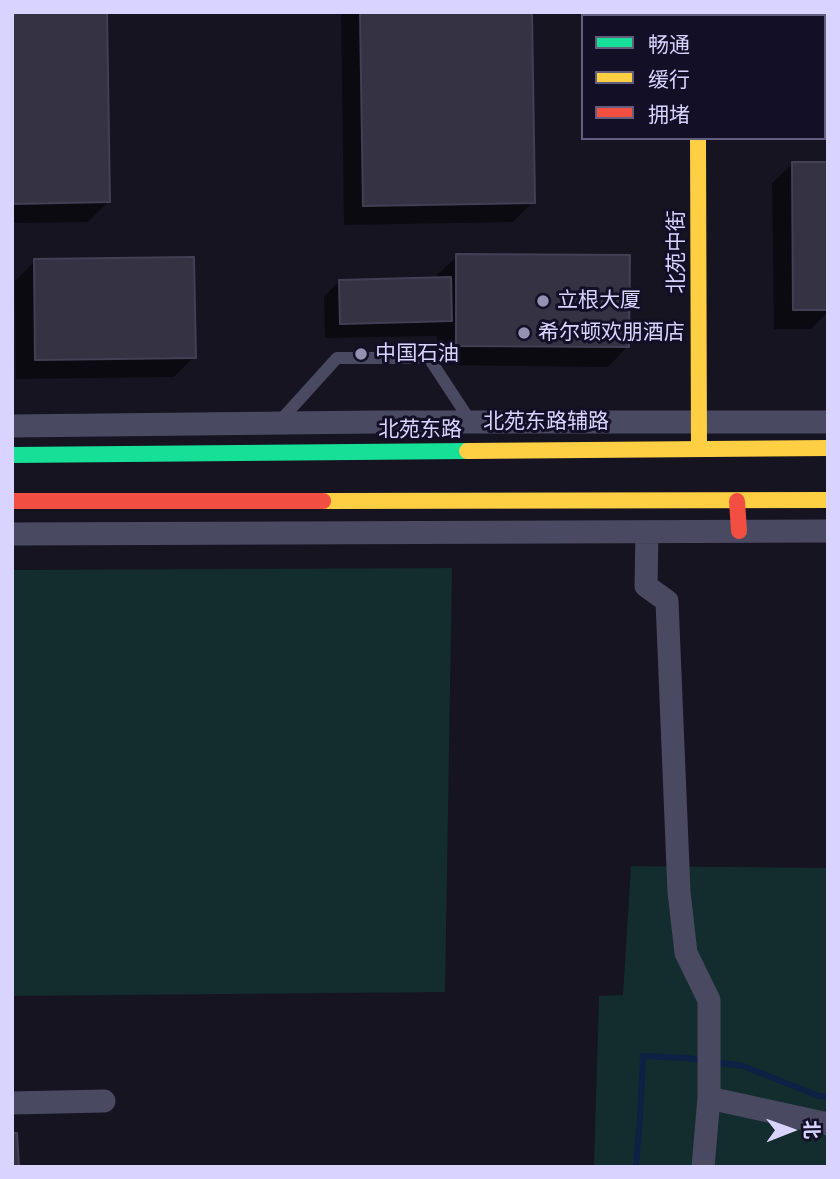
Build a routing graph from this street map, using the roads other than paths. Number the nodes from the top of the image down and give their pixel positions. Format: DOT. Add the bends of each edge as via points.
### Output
graph roads {
  1 [pos="698,140"];
  2 [pos="471,422"];
  3 [pos="699,422"];
  4 [pos="828,422"];
  5 [pos="278,423"];
  6 [pos="12,426"];
  7 [pos="828,448"];
  8 [pos="699,449"];
  9 [pos="12,455"];
  10 [pos="828,500"];
  11 [pos="12,501"];
  12 [pos="737,502"];
  13 [pos="739,531"];
  14 [pos="828,531"];
  15 [pos="647,532"];
  16 [pos="12,534"];
  17 [pos="709,1087"];
  18 [pos="104,1101"];
  19 [pos="12,1103"];
  20 [pos="828,1124"];
  21 [pos="703,1167"];
  1 -- 3 [label="main road, 北苑中街"];
  2 -- 3 [label="street, 北苑东路辅路"];
  2 -- 5 [label="street, 北苑东路辅路"];
  2 -- 5 [label="lane" via="429,358 337,358"];
  3 -- 4 [label="street, 北苑东路辅路"];
  3 -- 8 [label="main road, 北苑中街"];
  5 -- 6 [label="street, 北苑东路辅路"];
  7 -- 8 [label="main road, 北苑东路"];
  8 -- 9 [label="main road, 北苑东路"];
  10 -- 12 [label="main road"];
  11 -- 12 [label="main road"];
  12 -- 13 [label="main road"];
  13 -- 14 [label="street"];
  13 -- 15 [label="street"];
  15 -- 16 [label="street"];
  15 -- 17 [label="street" via="646,586 667,601 679,892 686,953 709,1000"];
  17 -- 20 [label="street"];
  17 -- 21 [label="street"];
  18 -- 19 [label="street"];
}
